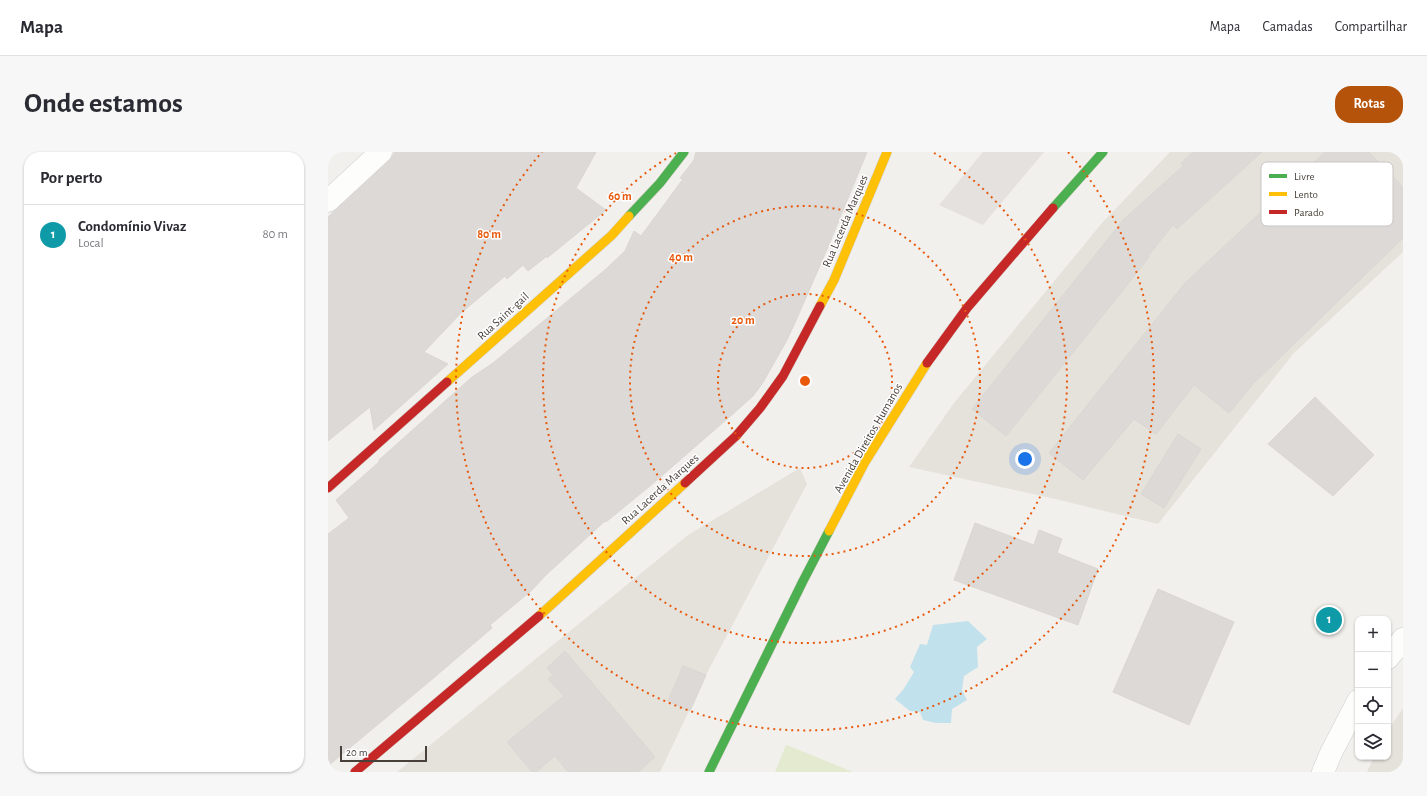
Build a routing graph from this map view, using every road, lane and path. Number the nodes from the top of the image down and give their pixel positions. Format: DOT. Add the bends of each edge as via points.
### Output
graph roads {
  1 [pos="381,152"];
  2 [pos="684,152"];
  3 [pos="887,152"];
  4 [pos="1103,152"];
  5 [pos="328,202"];
  6 [pos="328,488"];
  7 [pos="1403,639"];
  8 [pos="1391,654"];
  9 [pos="1355,707"];
  10 [pos="355,772"];
  11 [pos="709,772"];
  12 [pos="1323,772"];
  1 -- 5 [label="street"];
  2 -- 6 [label="street, Rua Saint-gail" via="660,184 612,235"];
  3 -- 10 [label="street, Rua Lacerda Marques" via="834,280 783,376 736,436 548,608"];
  4 -- 11 [label="street, Avenida Direitos Humanos" via="967,308 922,370 865,462"];
  7 -- 8 [label="street"];
  9 -- 12 [label="street"];
}
